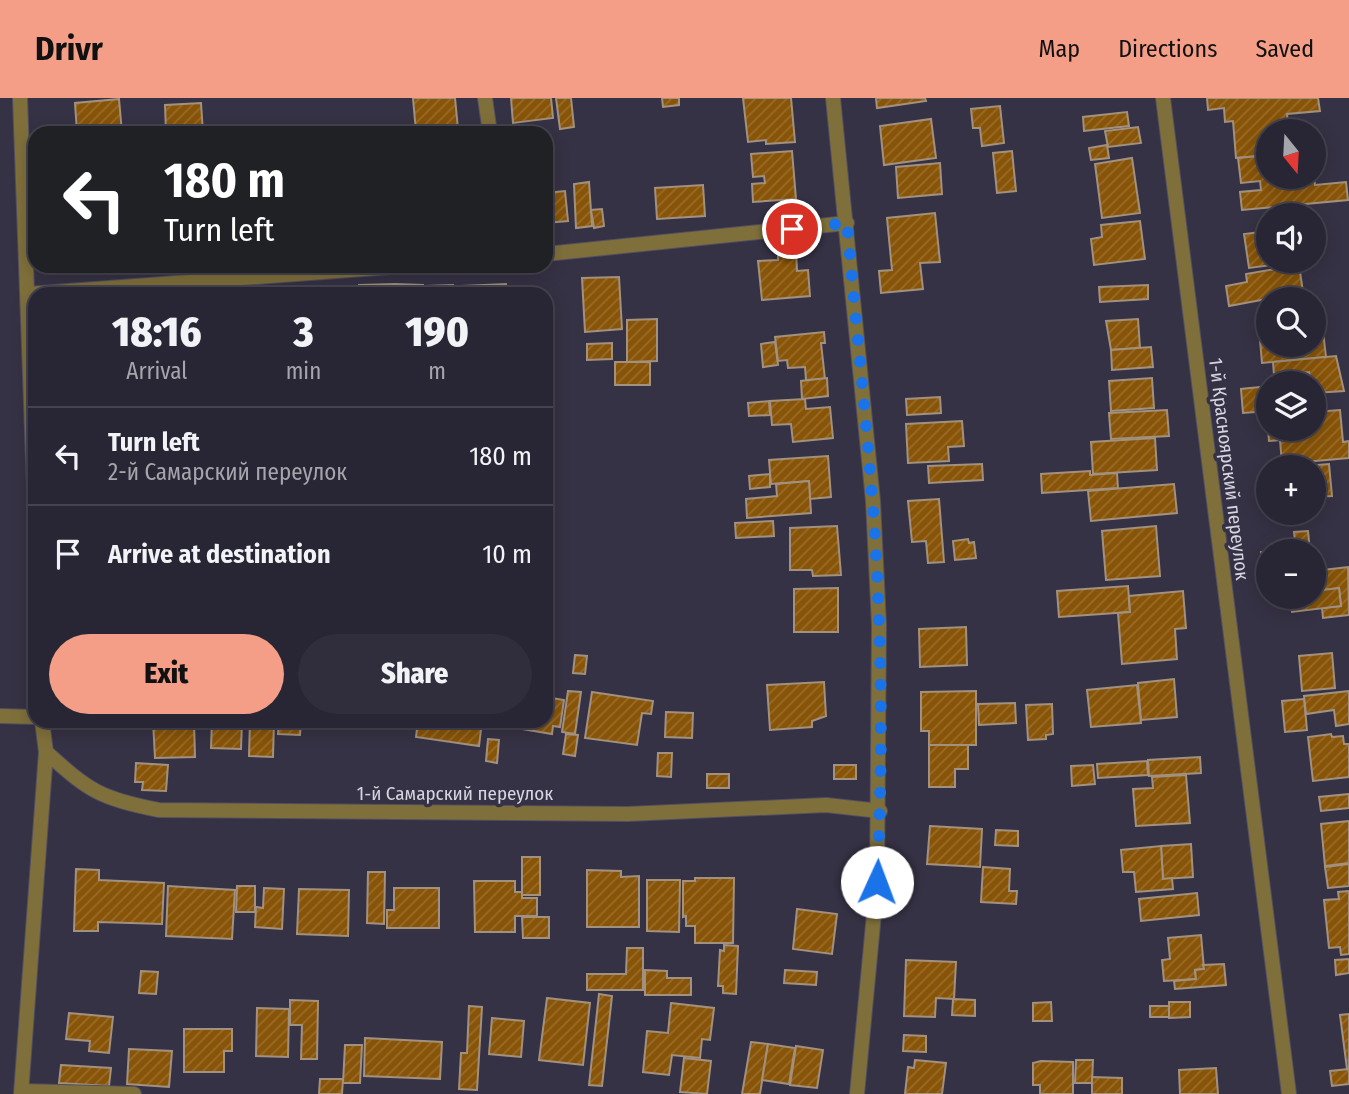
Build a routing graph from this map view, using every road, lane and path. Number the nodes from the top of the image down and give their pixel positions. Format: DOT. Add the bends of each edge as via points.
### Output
graph roads {
  1 [pos="20,98"];
  2 [pos="485,98"];
  3 [pos="833,98"];
  4 [pos="1163,98"];
  5 [pos="489,126"];
  6 [pos="28,162"];
  7 [pos="847,223"];
  8 [pos="553,253"];
  9 [pos="306,273"];
  10 [pos="112,287"];
  11 [pos="0,716"];
  12 [pos="28,717"];
  13 [pos="42,728"];
  14 [pos="46,752"];
  15 [pos="880,811"];
  16 [pos="22,1093"];
  17 [pos="134,1094"];
  18 [pos="857,1094"];
  19 [pos="1289,1094"];
  1 -- 6 [label="street"];
  2 -- 5 [label="street"];
  3 -- 7 [label="street"];
  4 -- 19 [label="street, 1-й Красноярский переулок"];
  7 -- 8 [label="street"];
  7 -- 15 [label="street" via="877,572"];
  9 -- 10 [label="street"];
  11 -- 12 [label="street"];
  13 -- 14 [label="street"];
  14 -- 15 [label="street, 1-й Самарский переулок" via="83,785 116,802 159,810 628,814 827,805"];
  14 -- 16 [label="street"];
  15 -- 18 [label="street"];
  16 -- 17 [label="street"];
}
